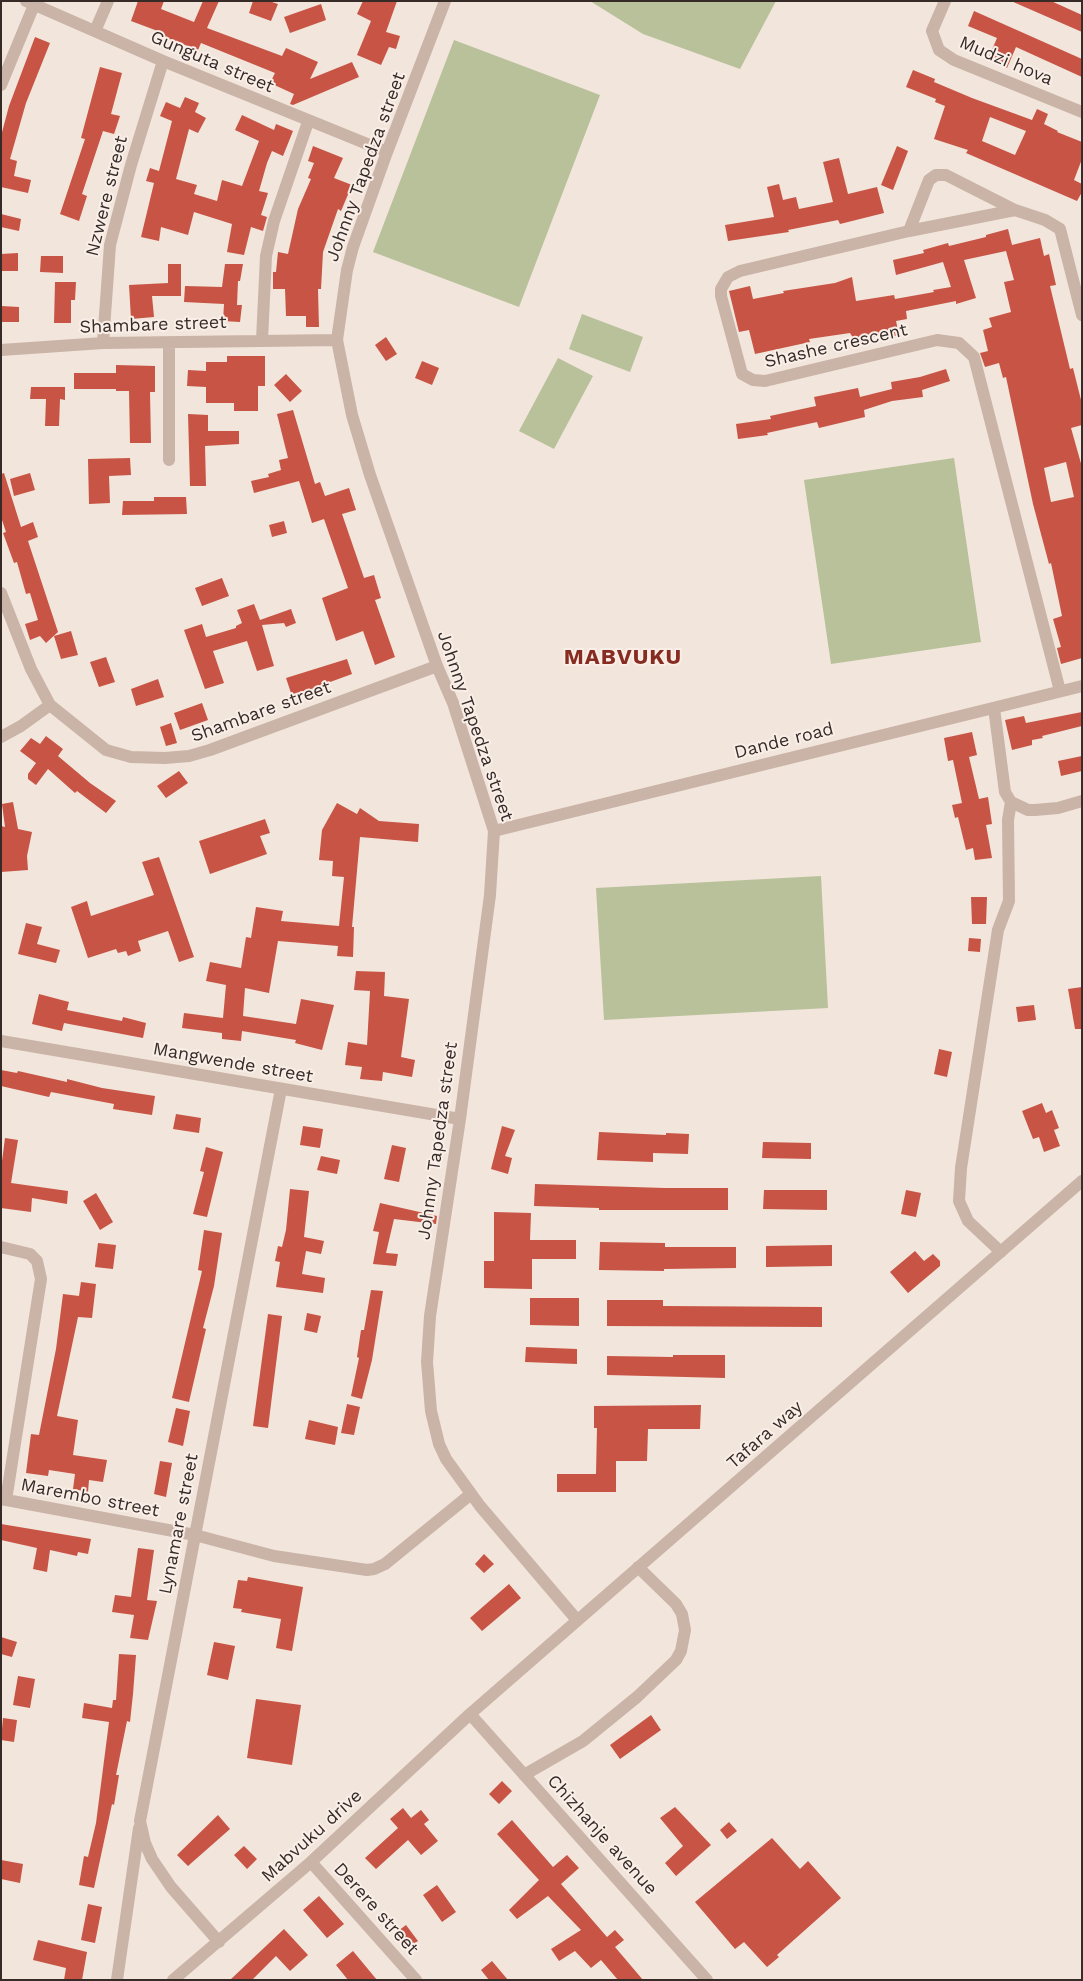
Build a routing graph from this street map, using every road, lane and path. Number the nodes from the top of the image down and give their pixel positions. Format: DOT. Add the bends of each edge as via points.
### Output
graph roads {
  1 [pos="108,1"];
  2 [pos="445,1"];
  3 [pos="945,1"];
  4 [pos="30,3"];
  5 [pos="95,31"];
  6 [pos="163,61"];
  7 [pos="1,84"];
  8 [pos="1082,112"];
  9 [pos="308,122"];
  10 [pos="387,152"];
  11 [pos="1015,210"];
  12 [pos="909,231"];
  13 [pos="1082,315"];
  14 [pos="262,340"];
  15 [pos="337,340"];
  16 [pos="169,342"];
  17 [pos="103,343"];
  18 [pos="1,350"];
  19 [pos="170,460"];
  20 [pos="1,593"];
  21 [pos="437,666"];
  22 [pos="1082,686"];
  23 [pos="1060,691"];
  24 [pos="50,705"];
  25 [pos="994,708"];
  26 [pos="1,737"];
  27 [pos="1082,801"];
  28 [pos="1012,802"];
  29 [pos="494,830"];
  30 [pos="1,1041"];
  31 [pos="281,1089"];
  32 [pos="460,1119"];
  33 [pos="1082,1181"];
  34 [pos="1,1247"];
  35 [pos="1000,1252"];
  36 [pos="471,1494"];
  37 [pos="4,1499"];
  38 [pos="195,1535"];
  39 [pos="638,1567"];
  40 [pos="577,1620"];
  41 [pos="470,1714"];
  42 [pos="524,1775"];
  43 [pos="140,1821"];
  44 [pos="311,1862"];
  45 [pos="219,1942"];
  46 [pos="117,1980"];
  47 [pos="173,1980"];
  48 [pos="416,1980"];
  49 [pos="707,1980"];
  1 -- 5 [label="street"];
  2 -- 10 [label="street, Johnny Tapedza street"];
  3 -- 8 [label="street, Mudzi hova" via="932,31 939,50 954,60"];
  4 -- 5 [label="street, Gunguta street"];
  4 -- 7 [label="street"];
  5 -- 6 [label="street, Gunguta street"];
  6 -- 9 [label="street, Gunguta street"];
  6 -- 17 [label="street, Nzwere street" via="110,245"];
  9 -- 10 [label="street, Gunguta street"];
  9 -- 14 [label="street" via="274,221 266,256"];
  10 -- 15 [label="street, Johnny Tapedza street" via="346,270"];
  11 -- 12 [label="street, Shashe crescent"];
  11 -- 12 [label="street" via="946,175 936,175 930,180"];
  11 -- 13 [label="street, Shashe crescent" via="1046,220 1060,229"];
  12 -- 23 [label="street, Shashe crescent" via="740,271 728,278 721,296 742,374 753,380 765,381 937,340 954,341 970,351 974,356"];
  14 -- 15 [label="street, Shambare street"];
  14 -- 16 [label="street, Shambare street"];
  15 -- 21 [label="street, Johnny Tapedza street" via="352,415"];
  16 -- 17 [label="street, Shambare street"];
  16 -- 19 [label="street"];
  17 -- 18 [label="street, Shambare street"];
  20 -- 24 [label="street, Shambare street" via="31,669"];
  21 -- 24 [label="street, Shambare street" via="189,756 131,757 106,750"];
  21 -- 29 [label="street, Johnny Tapedza street"];
  22 -- 23 [label="street, Dande road"];
  23 -- 25 [label="street, Dande road"];
  24 -- 26 [label="street"];
  25 -- 28 [label="street" via="1005,792"];
  25 -- 29 [label="street, Dande road"];
  27 -- 28 [label="street" via="1035,810"];
  28 -- 35 [label="street" via="1008,820 1009,901 998,930 958,1201 968,1221"];
  29 -- 32 [label="street, Johnny Tapedza street" via="490,894"];
  30 -- 31 [label="street, Mangwende street"];
  31 -- 32 [label="street, Mangwende street"];
  31 -- 38 [label="street, Lynamare street"];
  32 -- 36 [label="street, Johnny Tapedza street" via="430,1316 427,1362 430,1411 439,1444"];
  33 -- 35 [label="street, Tafara way"];
  34 -- 37 [label="street" via="30,1254 37,1262 40,1279"];
  35 -- 39 [label="street, Tafara way"];
  36 -- 38 [label="street, Marembo street" via="374,1570 274,1556"];
  36 -- 40 [label="street, Johnny Tapedza street"];
  37 -- 38 [label="street, Marembo street"];
  38 -- 43 [label="street, Lynamare street"];
  39 -- 40 [label="street, Tafara way"];
  39 -- 42 [label="street" via="682,1614 685,1630 681,1651 676,1660 637,1698 583,1741"];
  40 -- 41 [label="street, Tafara way"];
  41 -- 42 [label="street, Chizhanje avenue"];
  41 -- 44 [label="street, Mabvuku drive"];
  42 -- 49 [label="street, Chizhanje avenue"];
  43 -- 45 [label="street, Lynamare street" via="152,1859 171,1887"];
  43 -- 46 [label="street"];
  44 -- 45 [label="street, Mabvuku drive"];
  44 -- 48 [label="street, Derere street"];
  45 -- 47 [label="street, Mabvuku drive"];
}
